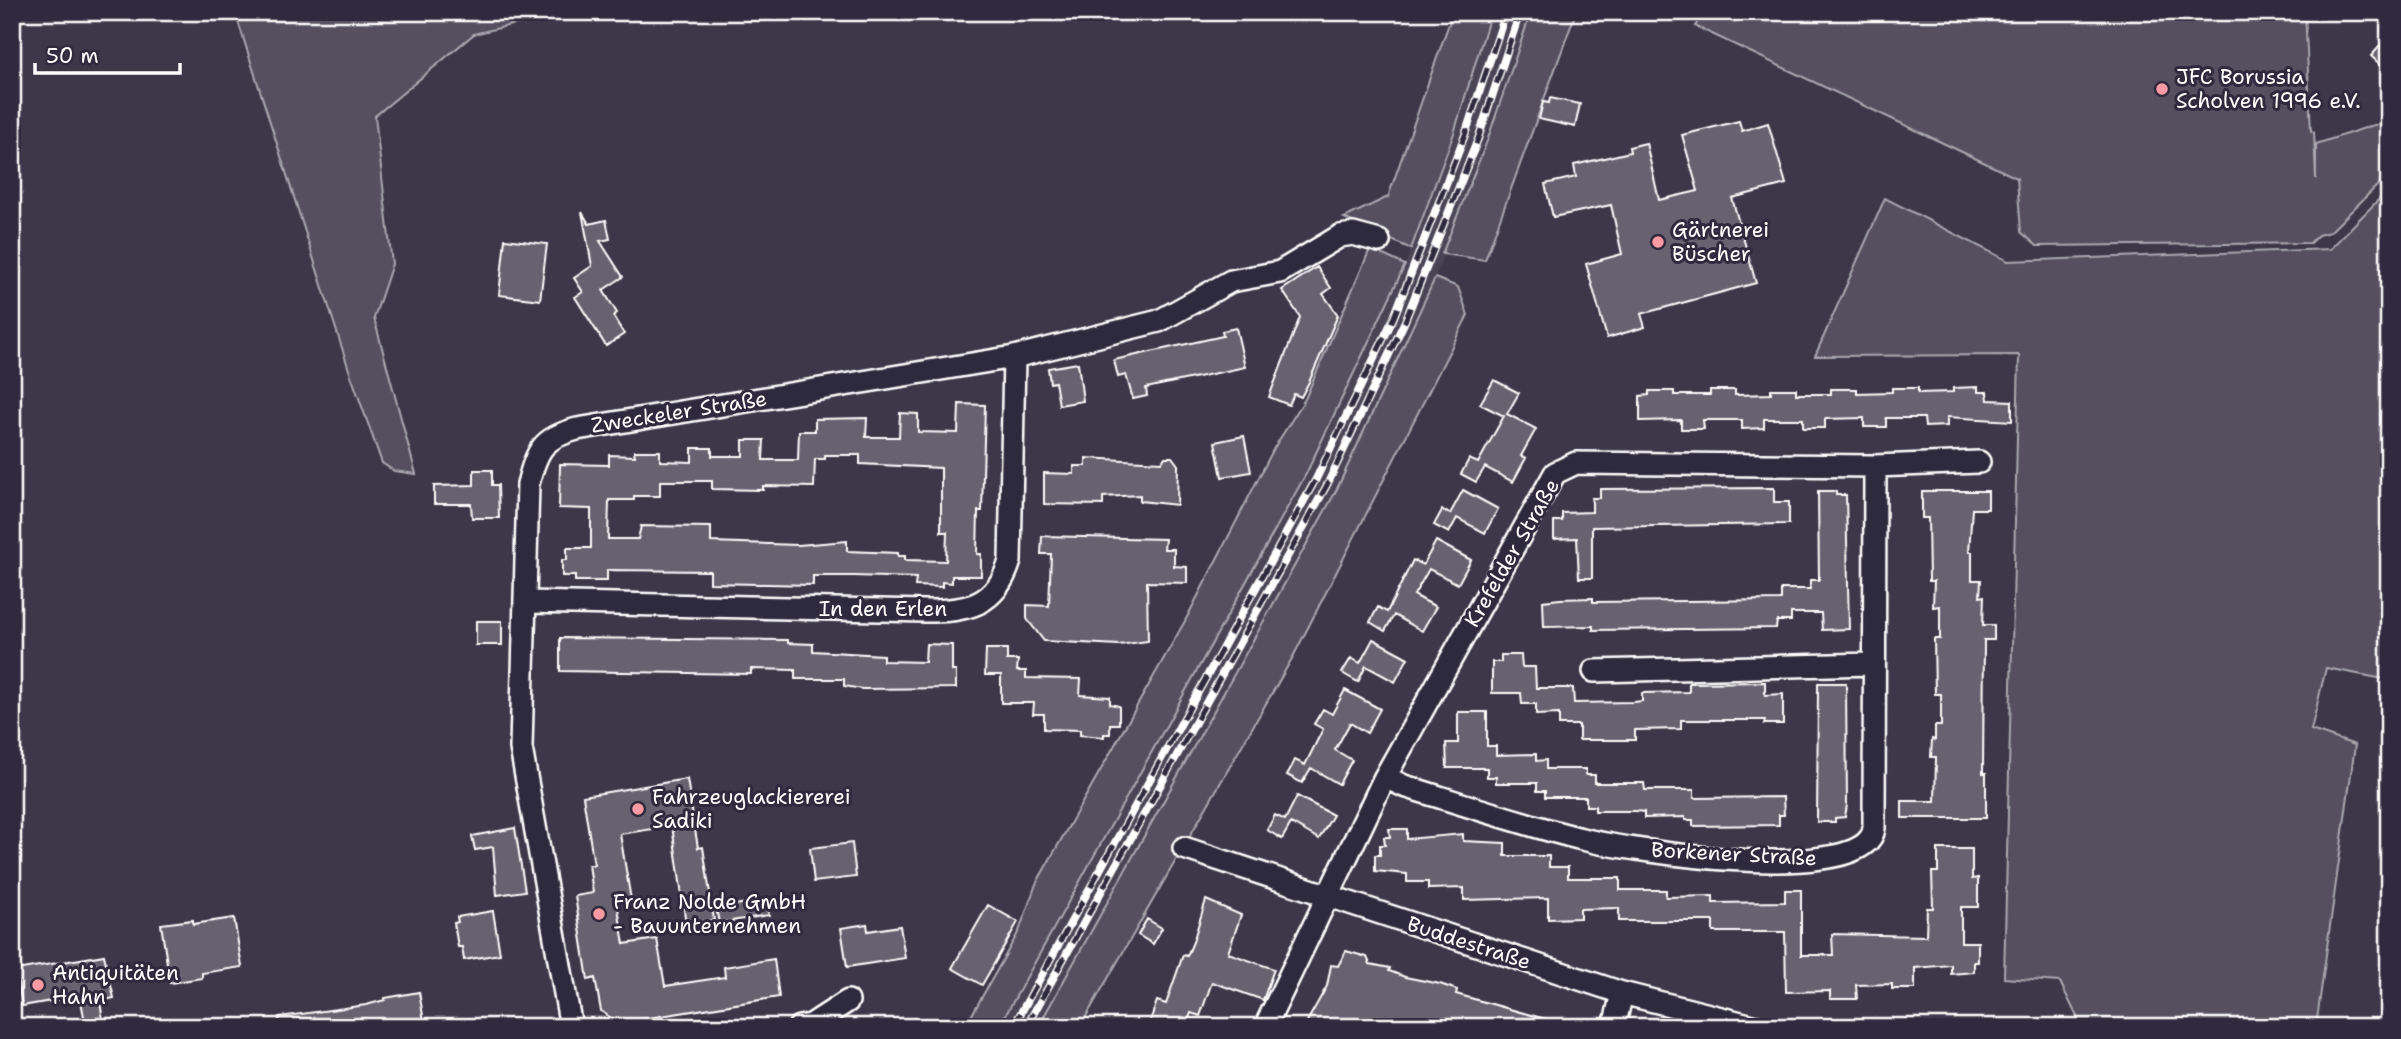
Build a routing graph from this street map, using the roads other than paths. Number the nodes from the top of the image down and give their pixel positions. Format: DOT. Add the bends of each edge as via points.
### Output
graph roads {
  1 [pos="1379,241"];
  2 [pos="1014,357"];
  3 [pos="1979,462"];
  4 [pos="1875,466"];
  5 [pos="527,602"];
  6 [pos="1873,664"];
  7 [pos="1594,671"];
  8 [pos="1385,777"];
  9 [pos="1184,848"];
  10 [pos="1327,897"];
  11 [pos="1622,993"];
  12 [pos="848,1001"];
  13 [pos="571,1027"];
  14 [pos="799,1027"];
  15 [pos="1265,1027"];
  16 [pos="1614,1027"];
  17 [pos="1757,1027"];
  1 -- 2 [label="street, Zweckeler Straße" via="1353,234 1340,236 1280,272 1231,281 1159,320"];
  2 -- 5 [label="street, Zweckeler Straße" via="556,435 542,445 528,484"];
  2 -- 5 [label="street, In den Erlen" via="1010,561 1005,576 986,600 958,610 925,611"];
  3 -- 4 [label="street, Krefelder Straße"];
  4 -- 6 [label="street, Borkener Straße"];
  4 -- 8 [label="street, Krefelder Straße" via="1576,463 1555,473"];
  5 -- 13 [label="street, Zweckeler Straße" via="521,748"];
  6 -- 7 [label="street"];
  6 -- 8 [label="street, Borkener Straße" via="1874,835 1854,852 1778,860 1666,855 1583,839"];
  8 -- 10 [label="street, Krefelder Straße"];
  9 -- 10 [label="street, Buddestraße"];
  10 -- 11 [label="street, Buddestraße"];
  10 -- 15 [label="street, Krefelder Straße"];
  11 -- 16 [label="street"];
  11 -- 17 [label="street, Buddestraße"];
  12 -- 14 [label="street" via="811,1025"];
}
